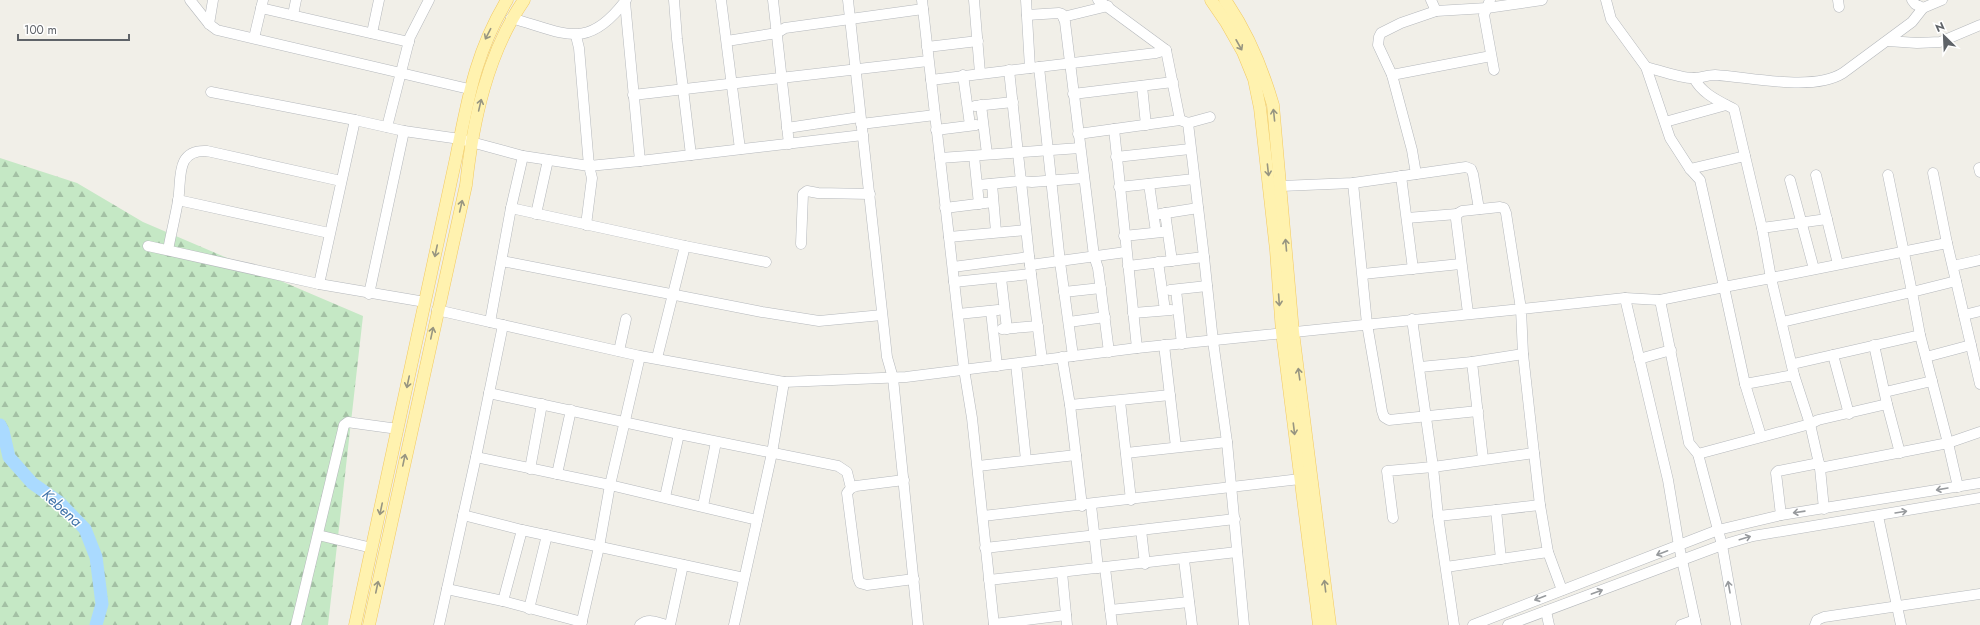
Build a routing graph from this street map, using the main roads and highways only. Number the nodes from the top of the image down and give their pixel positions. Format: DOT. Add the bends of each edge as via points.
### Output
graph roads {
  1 [pos="507,0"];
  2 [pos="524,0"];
  3 [pos="1211,0"];
  4 [pos="1225,0"];
  5 [pos="1231,18"];
  6 [pos="466,141"];
  7 [pos="1287,332"];
  8 [pos="355,625"];
  9 [pos="369,625"];
  10 [pos="1319,625"];
  11 [pos="1330,625"];
  1 -- 6 [label="main road, one-way" via="485,40 469,89"];
  6 -- 2 [label="main road, one-way" via="498,46 511,18"];
  3 -- 5 [label="main road"];
  4 -- 5 [label="main road"];
  5 -- 7 [label="main road, one-way" via="1254,79 1260,108"];
  7 -- 5 [label="main road, one-way" via="1281,186 1273,105 1253,47"];
  6 -- 8 [label="main road, one-way" via="425,302"];
  9 -- 6 [label="main road, one-way" via="466,185"];
  7 -- 10 [label="main road, one-way" via="1300,479"];
  11 -- 7 [label="main road, one-way"];
}
